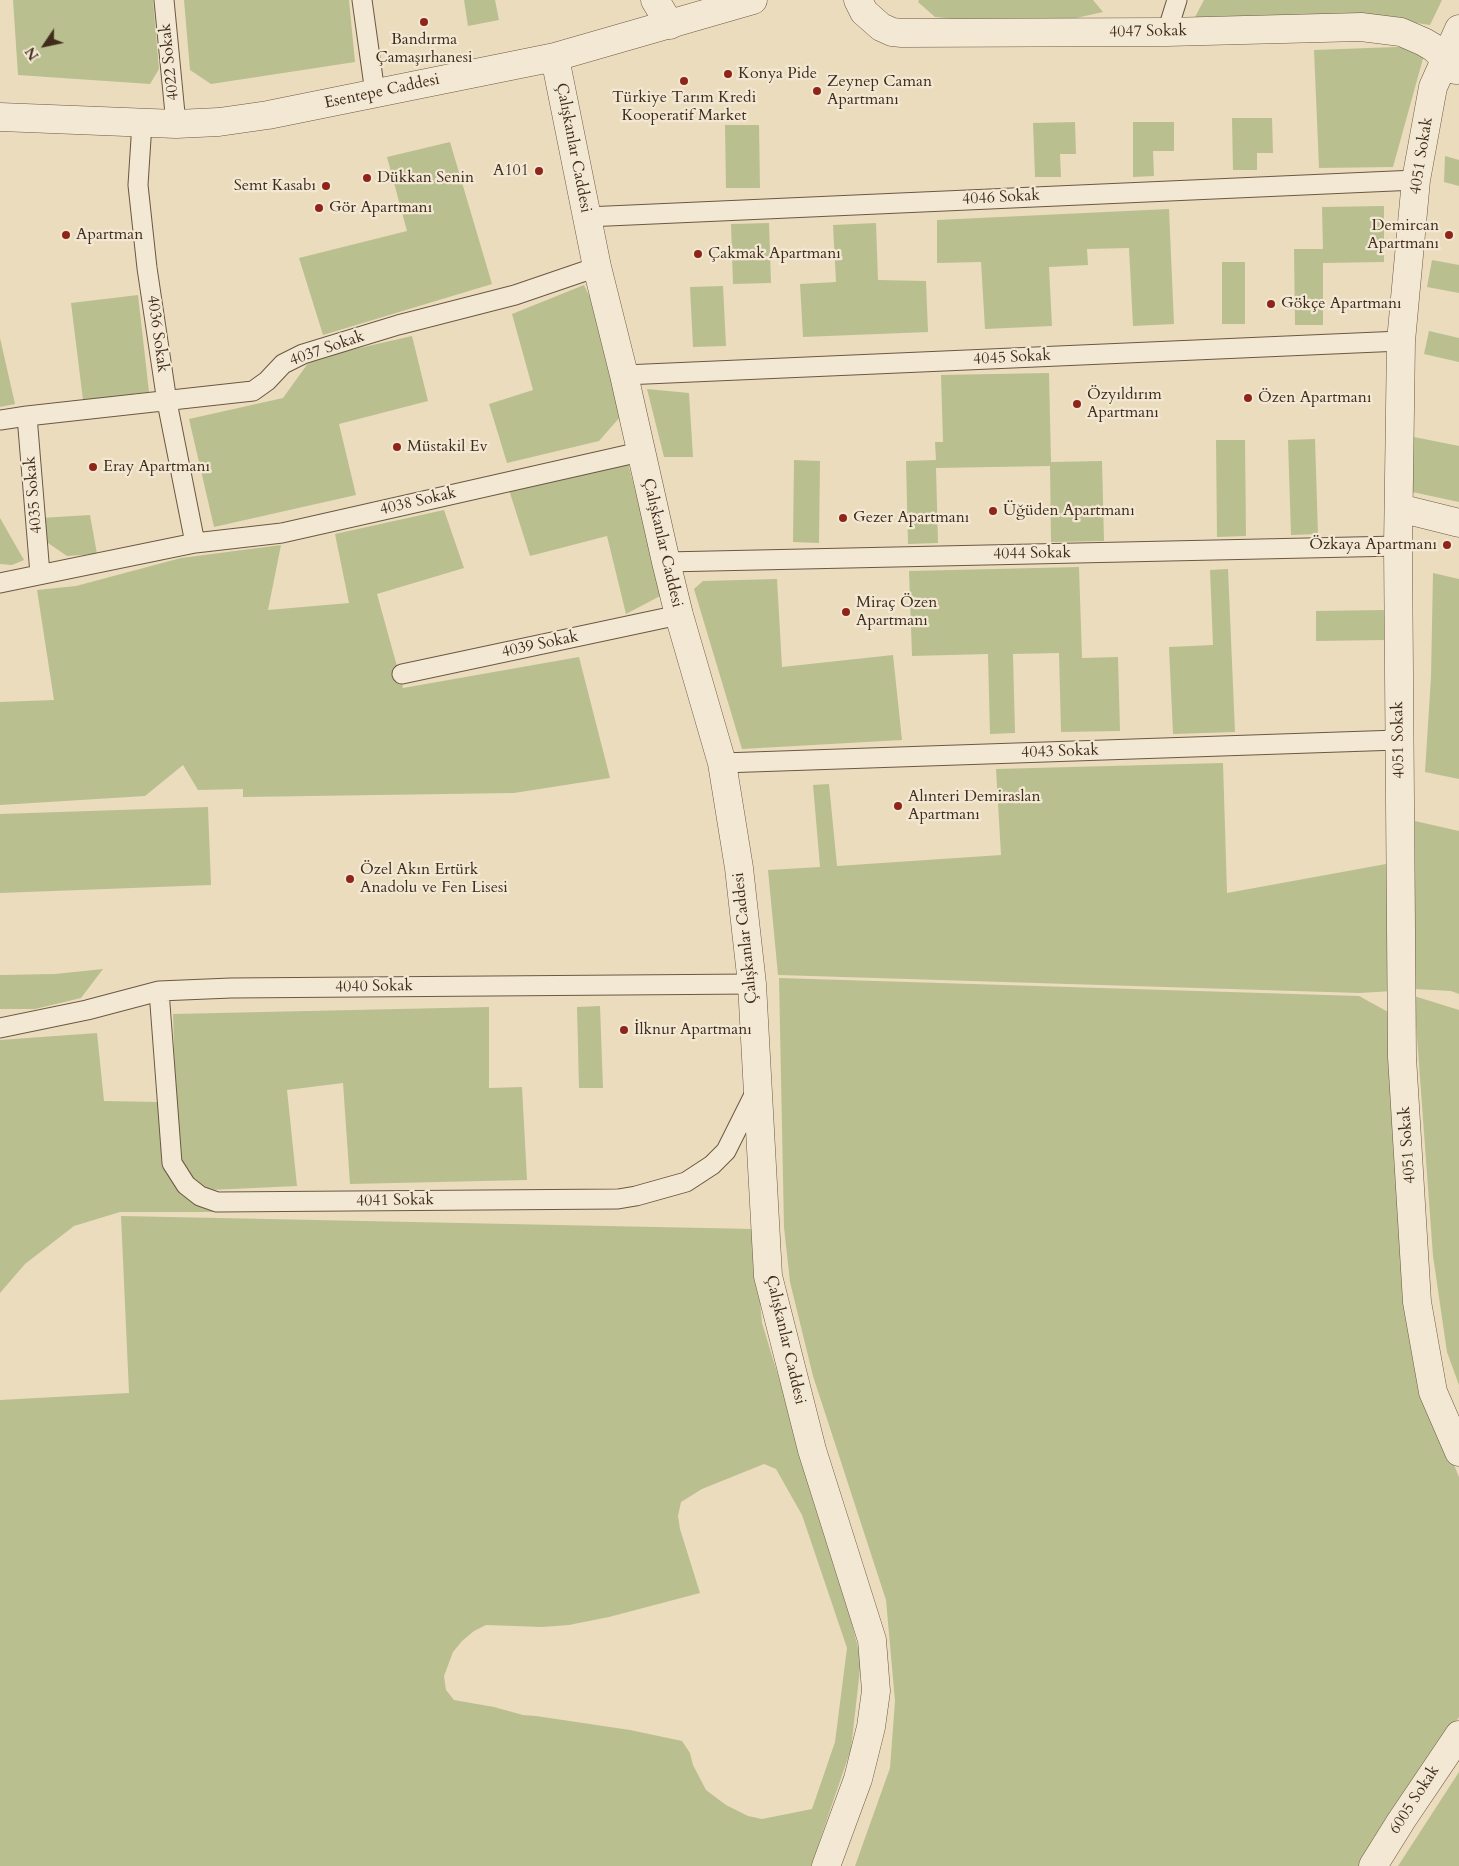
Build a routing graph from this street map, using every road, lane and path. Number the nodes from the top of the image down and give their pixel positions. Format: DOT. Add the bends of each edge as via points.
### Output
graph roads {
  1 [pos="164,0"];
  2 [pos="362,0"];
  3 [pos="655,0"];
  4 [pos="753,0"];
  5 [pos="858,0"];
  6 [pos="1177,0"];
  7 [pos="670,25"];
  8 [pos="1459,28"];
  9 [pos="1167,32"];
  10 [pos="556,61"];
  11 [pos="1452,66"];
  12 [pos="375,94"];
  13 [pos="0,113"];
  14 [pos="142,123"];
  15 [pos="176,124"];
  16 [pos="1416,180"];
  17 [pos="586,217"];
  18 [pos="597,267"];
  19 [pos="1401,341"];
  20 [pos="624,375"];
  21 [pos="167,402"];
  22 [pos="27,416"];
  23 [pos="0,420"];
  24 [pos="640,452"];
  25 [pos="1399,508"];
  26 [pos="1459,523"];
  27 [pos="195,543"];
  28 [pos="1398,546"];
  29 [pos="666,562"];
  30 [pos="40,574"];
  31 [pos="0,582"];
  32 [pos="679,615"];
  33 [pos="402,674"];
  34 [pos="1398,740"];
  35 [pos="722,763"];
  36 [pos="752,984"];
  37 [pos="159,991"];
  38 [pos="0,1028"];
  39 [pos="757,1089"];
  40 [pos="1459,1452"];
  41 [pos="1459,1735"];
  42 [pos="826,1866"];
  43 [pos="1373,1866"];
  1 -- 15 [label="lane, 4022 Sokak"];
  2 -- 12 [label="lane"];
  3 -- 7 [label="street"];
  4 -- 7 [label="street, Esentepe Caddesi"];
  5 -- 9 [label="street, 4047 Sokak" via="864,12 892,32"];
  6 -- 9 [label="lane"];
  7 -- 10 [label="street, Esentepe Caddesi"];
  8 -- 11 [label="street, 4051 Sokak"];
  9 -- 11 [label="street, 4047 Sokak" via="1361,27 1401,32 1434,48"];
  10 -- 12 [label="street, Esentepe Caddesi"];
  10 -- 17 [label="street, Çalışkanlar Caddesi"];
  11 -- 16 [label="street, 4051 Sokak" via="1433,87"];
  12 -- 15 [label="street, Esentepe Caddesi" via="268,115"];
  13 -- 14 [label="street, Esentepe Caddesi"];
  14 -- 15 [label="street, Esentepe Caddesi"];
  14 -- 21 [label="lane, 4036 Sokak" via="138,185"];
  16 -- 17 [label="lane, 4046 Sokak"];
  16 -- 19 [label="street, 4051 Sokak"];
  17 -- 18 [label="street, Çalışkanlar Caddesi"];
  18 -- 20 [label="street, Çalışkanlar Caddesi"];
  18 -- 21 [label="lane, 4037 Sokak" via="515,295 303,354 283,364 253,391"];
  19 -- 20 [label="lane, 4045 Sokak"];
  19 -- 25 [label="street, 4051 Sokak"];
  20 -- 24 [label="street, Çalışkanlar Caddesi"];
  21 -- 22 [label="lane, 4037 Sokak"];
  21 -- 27 [label="lane, 4036 Sokak"];
  22 -- 23 [label="lane, 4037 Sokak"];
  22 -- 30 [label="lane, 4035 Sokak"];
  24 -- 27 [label="lane, 4038 Sokak" via="282,533"];
  24 -- 29 [label="street, Çalışkanlar Caddesi"];
  25 -- 26 [label="street"];
  25 -- 28 [label="street, 4051 Sokak"];
  27 -- 30 [label="lane, 4038 Sokak"];
  28 -- 29 [label="lane, 4044 Sokak"];
  28 -- 34 [label="street, 4051 Sokak"];
  29 -- 32 [label="street, Çalışkanlar Caddesi"];
  30 -- 31 [label="lane, 4038 Sokak"];
  32 -- 33 [label="lane, 4039 Sokak"];
  32 -- 35 [label="street, Çalışkanlar Caddesi"];
  34 -- 35 [label="lane, 4043 Sokak"];
  34 -- 40 [label="street, 4051 Sokak" via="1402,1057 1418,1302 1433,1392"];
  35 -- 36 [label="street, Çalışkanlar Caddesi" via="739,868"];
  36 -- 37 [label="lane, 4040 Sokak"];
  36 -- 39 [label="street, Çalışkanlar Caddesi"];
  37 -- 38 [label="lane, 4040 Sokak"];
  37 -- 39 [label="lane, 4041 Sokak" via="172,1164 186,1185 200,1196 218,1202 618,1199 636,1196 686,1182 712,1164 726,1151"];
  39 -- 42 [label="street, Çalışkanlar Caddesi" via="768,1276 812,1450 872,1640 876,1691 871,1728 858,1779"];
  41 -- 43 [label="street, 6005 Sokak"];
}
